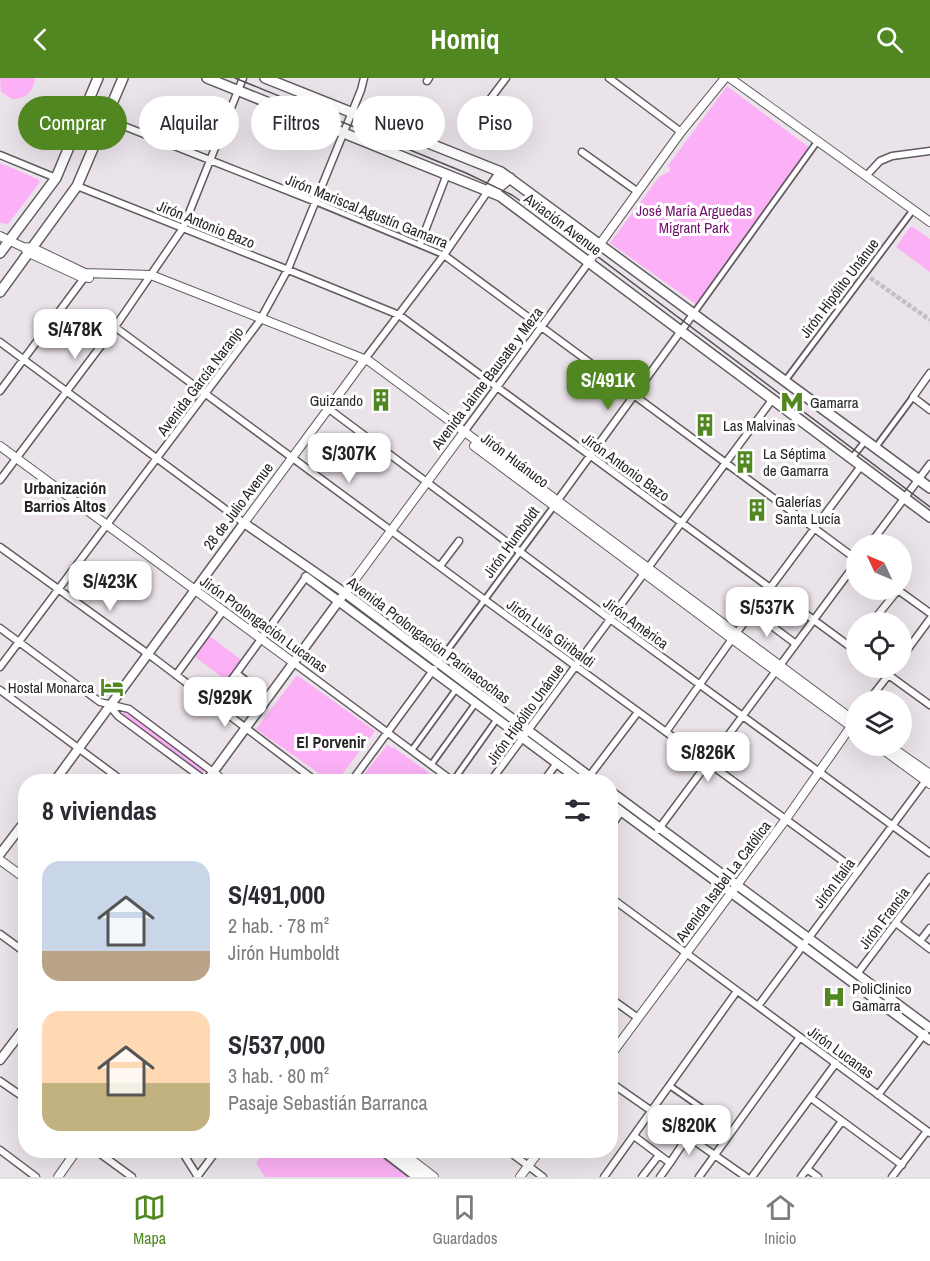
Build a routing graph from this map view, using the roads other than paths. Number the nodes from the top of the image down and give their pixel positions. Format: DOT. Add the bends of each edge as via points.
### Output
graph roads {
  1 [pos="98,78"];
  2 [pos="123,78"];
  3 [pos="207,78"];
  4 [pos="243,78"];
  5 [pos="265,78"];
  6 [pos="364,78"];
  7 [pos="506,78"];
  8 [pos="609,78"];
  9 [pos="725,78"];
  10 [pos="730,78"];
  11 [pos="238,90"];
  12 [pos="116,96"];
  13 [pos="492,96"];
  14 [pos="352,112"];
  15 [pos="127,127"];
  16 [pos="681,132"];
  17 [pos="343,133"];
  18 [pos="816,142"];
  19 [pos="93,150"];
  20 [pos="930,151"];
  21 [pos="582,152"];
  22 [pos="0,155"];
  23 [pos="211,161"];
  24 [pos="501,172"];
  25 [pos="447,174"];
  26 [pos="866,176"];
  27 [pos="56,177"];
  28 [pos="510,178"];
  29 [pos="77,186"];
  30 [pos="488,190"];
  31 [pos="638,192"];
  32 [pos="316,202"];
  33 [pos="913,210"];
  34 [pos="930,222"];
  35 [pos="183,228"];
  36 [pos="0,236"];
  37 [pos="10,241"];
  38 [pos="420,244"];
  39 [pos="600,244"];
  40 [pos="28,250"];
  41 [pos="0,253"];
  42 [pos="444,255"];
  43 [pos="589,262"];
  44 [pos="288,269"];
  45 [pos="150,277"];
  46 [pos="84,278"];
  47 [pos="0,292"];
  48 [pos="694,313"];
  49 [pos="399,315"];
  50 [pos="260,320"];
  51 [pos="542,326"];
  52 [pos="115,327"];
  53 [pos="680,332"];
  54 [pos="0,342"];
  55 [pos="23,360"];
  56 [pos="364,361"];
  57 [pos="930,374"];
  58 [pos="785,381"];
  59 [pos="497,387"];
  60 [pos="0,391"];
  61 [pos="66,392"];
  62 [pos="204,392"];
  63 [pos="635,395"];
  64 [pos="913,397"];
  65 [pos="772,400"];
  66 [pos="329,409"];
  67 [pos="930,410"];
  68 [pos="462,434"];
  69 [pos="866,439"];
  70 [pos="0,446"];
  71 [pos="876,447"];
  72 [pos="590,456"];
  73 [pos="293,457"];
  74 [pos="16,458"];
  75 [pos="156,459"];
  76 [pos="851,459"];
  77 [pos="726,462"];
  78 [pos="930,464"];
  79 [pos="861,466"];
  80 [pos="919,479"];
  81 [pos="0,480"];
  82 [pos="428,481"];
  83 [pos="930,488"];
  84 [pos="904,498"];
  85 [pos="556,503"];
  86 [pos="930,517"];
  87 [pos="243,523"];
  88 [pos="681,523"];
  89 [pos="107,525"];
  90 [pos="815,528"];
  91 [pos="391,531"];
  92 [pos="877,534"];
  93 [pos="459,541"];
  94 [pos="0,547"];
  95 [pos="520,552"];
  96 [pos="846,553"];
  97 [pos="440,566"];
  98 [pos="646,571"];
  99 [pos="846,575"];
  100 [pos="306,577"];
  101 [pos="771,588"];
  102 [pos="58,590"];
  103 [pos="194,590"];
  104 [pos="342,597"];
  105 [pos="485,600"];
  106 [pos="890,600"];
  107 [pos="912,600"];
  108 [pos="223,611"];
  109 [pos="753,612"];
  110 [pos="880,612"];
  111 [pos="930,613"];
  112 [pos="930,618"];
  113 [pos="610,619"];
  114 [pos="814,620"];
  115 [pos="0,628"];
  116 [pos="734,637"];
  117 [pos="261,639"];
  118 [pos="19,642"];
  119 [pos="846,642"];
  120 [pos="912,643"];
  121 [pos="796,644"];
  122 [pos="147,654"];
  123 [pos="294,663"];
  124 [pos="575,666"];
  125 [pos="0,667"];
  126 [pos="435,667"];
  127 [pos="778,668"];
  128 [pos="237,673"];
  129 [pos="176,675"];
  130 [pos="886,678"];
  131 [pos="893,678"];
  132 [pos="700,685"];
  133 [pos="255,687"];
  134 [pos="457,688"];
  135 [pos="0,690"];
  136 [pos="877,690"];
  137 [pos="476,702"];
  138 [pos="929,702"];
  139 [pos="214,704"];
  140 [pos="109,705"];
  141 [pos="638,712"];
  142 [pos="743,716"];
  143 [pos="846,717"];
  144 [pos="497,718"];
  145 [pos="246,728"];
  146 [pos="387,732"];
  147 [pos="666,732"];
  148 [pos="525,734"];
  149 [pos="846,734"];
  150 [pos="79,747"];
  151 [pos="412,750"];
  152 [pos="894,756"];
  153 [pos="902,756"];
  154 [pos="557,763"];
  155 [pos="708,763"];
  156 [pos="431,765"];
  157 [pos="818,771"];
  158 [pos="213,772"];
  159 [pos="60,774"];
  160 [pos="109,774"];
  161 [pos="197,774"];
  162 [pos="215,774"];
  163 [pos="306,774"];
  164 [pos="357,774"];
  165 [pos="443,774"];
  166 [pos="458,774"];
  167 [pos="496,774"];
  168 [pos="549,774"];
  169 [pos="578,774"];
  170 [pos="581,774"];
  171 [pos="593,774"];
  172 [pos="929,778"];
  173 [pos="618,798"];
  174 [pos="618,809"];
  175 [pos="622,812"];
  176 [pos="618,817"];
  177 [pos="784,818"];
  178 [pos="892,826"];
  179 [pos="18,830"];
  180 [pos="657,832"];
  181 [pos="930,853"];
  182 [pos="0,854"];
  183 [pos="0,860"];
  184 [pos="858,872"];
  185 [pos="18,873"];
  186 [pos="930,877"];
  187 [pos="733,888"];
  188 [pos="618,903"];
  189 [pos="896,923"];
  190 [pos="930,928"];
  191 [pos="0,934"];
  192 [pos="920,941"];
  193 [pos="806,942"];
  194 [pos="18,947"];
  195 [pos="930,949"];
  196 [pos="685,952"];
  197 [pos="857,974"];
  198 [pos="737,991"];
  199 [pos="618,1004"];
  200 [pos="758,1006"];
  201 [pos="637,1017"];
  202 [pos="928,1032"];
  203 [pos="18,1036"];
  204 [pos="800,1037"];
  205 [pos="618,1040"];
  206 [pos="618,1044"];
  207 [pos="0,1060"];
  208 [pos="836,1064"];
  209 [pos="0,1081"];
  210 [pos="670,1086"];
  211 [pos="618,1088"];
  212 [pos="18,1094"];
  213 [pos="878,1095"];
  214 [pos="811,1098"];
  215 [pos="652,1112"];
  216 [pos="709,1113"];
  217 [pos="842,1121"];
  218 [pos="929,1132"];
  219 [pos="688,1136"];
  220 [pos="634,1137"];
  221 [pos="0,1150"];
  222 [pos="659,1155"];
  223 [pos="715,1155"];
  224 [pos="71,1158"];
  225 [pos="106,1158"];
  226 [pos="186,1158"];
  227 [pos="211,1158"];
  228 [pos="389,1158"];
  229 [pos="398,1158"];
  230 [pos="409,1158"];
  231 [pos="518,1158"];
  232 [pos="531,1158"];
  233 [pos="533,1158"];
  234 [pos="670,1163"];
  235 [pos="527,1165"];
  236 [pos="902,1165"];
  237 [pos="807,1169"];
  238 [pos="36,1177"];
  239 [pos="58,1177"];
  240 [pos="132,1177"];
  241 [pos="198,1177"];
  242 [pos="414,1177"];
  243 [pos="423,1177"];
  244 [pos="434,1177"];
  245 [pos="515,1177"];
  246 [pos="520,1177"];
  247 [pos="543,1177"];
  248 [pos="604,1177"];
  249 [pos="642,1177"];
  250 [pos="660,1177"];
  251 [pos="699,1177"];
  252 [pos="746,1177"];
  253 [pos="752,1177"];
  254 [pos="801,1177"];
  255 [pos="818,1177"];
  256 [pos="892,1177"];
  1 -- 27 [label="main road"];
  2 -- 12 [label="main road"];
  3 -- 11 [label="main road, Aviación Avenue"];
  4 -- 11 [label="street"];
  5 -- 14 [label="main road, Aviación Avenue"];
  6 -- 14 [label="street, Avenida García Naranjo"];
  7 -- 13 [label="street"];
  8 -- 16 [label="street"];
  9 -- 16 [label="street, Avenida Jaime Bausate y Meza"];
  10 -- 18 [label="street"];
  11 -- 17 [label="main road, Aviación Avenue"];
  11 -- 23 [label="street"];
  14 -- 17 [label="street, Avenida García Naranjo"];
  14 -- 24 [label="main road, Aviación Avenue"];
  15 -- 23 [label="street, Jirón Mariscal Agustín Gamarra"];
  16 -- 31 [label="street, Avenida Jaime Bausate y Meza"];
  17 -- 25 [label="main road, Aviación Avenue"];
  17 -- 32 [label="street, Avenida García Naranjo"];
  18 -- 26 [label="street"];
  18 -- 48 [label="street, Jirón Humboldt"];
  19 -- 29 [label="main road"];
  20 -- 26 [label="street" via="892,156 880,161"];
  21 -- 31 [label="street"];
  22 -- 27 [label="street"];
  23 -- 32 [label="street, Jirón Mariscal Agustín Gamarra"];
  23 -- 35 [label="street"];
  24 -- 28 [label="main road, Aviación Avenue"];
  24 -- 30 [label="main road, 28 de Julio Avenue"];
  25 -- 30 [label="main road, Aviación Avenue"];
  25 -- 38 [label="street"];
  26 -- 33 [label="street"];
  27 -- 37 [label="main road"];
  28 -- 30 [label="main road, 28 de Julio Avenue" via="497,189"];
  28 -- 39 [label="main road, Aviación Avenue"];
  29 -- 35 [label="street, Jirón Antonio Bazo"];
  29 -- 40 [label="main road"];
  30 -- 42 [label="street, 28 de Julio Avenue"];
  30 -- 43 [label="main road, Aviación Avenue"];
  31 -- 39 [label="street, Avenida Jaime Bausate y Meza"];
  32 -- 38 [label="street, Jirón Mariscal Agustín Gamarra"];
  32 -- 44 [label="street, Avenida García Naranjo"];
  33 -- 34 [label="street"];
  33 -- 58 [label="street, Jirón Hipólito Unánue"];
  35 -- 44 [label="street, Jirón Antonio Bazo"];
  35 -- 45 [label="street"];
  36 -- 37 [label="street, Jirón Huánuco"];
  37 -- 40 [label="street, Jirón Huánuco"];
  37 -- 41 [label="main road"];
  38 -- 42 [label="street, Jirón Mariscal Agustín Gamarra"];
  39 -- 43 [label="street, Avenida Jaime Bausate y Meza"];
  39 -- 48 [label="main road, Aviación Avenue"];
  40 -- 45 [label="street, Jirón Huánuco" via="85,273"];
  40 -- 46 [label="street, Jirón Huánuco"];
  40 -- 47 [label="main road"];
  42 -- 49 [label="street, 28 de Julio Avenue"];
  42 -- 51 [label="street, Jirón Mariscal Agustín Gamarra"];
  43 -- 51 [label="street, Avenida Jaime Bausate y Meza"];
  43 -- 53 [label="main road, Aviación Avenue"];
  44 -- 49 [label="street, Jirón Antonio Bazo"];
  44 -- 50 [label="street, Avenida García Naranjo"];
  45 -- 46 [label="street, Jirón Huánuco"];
  45 -- 50 [label="street, Jirón Huánuco"];
  45 -- 52 [label="street"];
  46 -- 55 [label="street"];
  48 -- 53 [label="street, Jirón Humboldt"];
  48 -- 58 [label="main road, Aviación Avenue"];
  49 -- 56 [label="street, 28 de Julio Avenue"];
  49 -- 59 [label="street, Jirón Antonio Bazo"];
  50 -- 56 [label="street, Jirón Huánuco"];
  50 -- 62 [label="street, Avenida García Naranjo"];
  51 -- 59 [label="street, Avenida Jaime Bausate y Meza"];
  51 -- 63 [label="street, Jirón Mariscal Agustín Gamarra"];
  52 -- 61 [label="street"];
  52 -- 62 [label="street, Jirón Luís Giribaldi"];
  53 -- 63 [label="street, Jirón Humboldt"];
  53 -- 65 [label="main road, Aviación Avenue"];
  54 -- 55 [label="street"];
  55 -- 60 [label="street"];
  55 -- 61 [label="street"];
  56 -- 66 [label="street, 28 de Julio Avenue"];
  56 -- 68 [label="street, Jirón Huánuco"];
  57 -- 64 [label="street"];
  58 -- 69 [label="main road, Aviación Avenue"];
  59 -- 68 [label="street, Avenida Jaime Bausate y Meza"];
  59 -- 72 [label="street, Jirón Antonio Bazo"];
  61 -- 74 [label="street"];
  61 -- 75 [label="street"];
  62 -- 73 [label="street, Jirón Luís Giribaldi"];
  62 -- 75 [label="street, Avenida García Naranjo"];
  63 -- 72 [label="street, Jirón Humboldt"];
  63 -- 77 [label="street, Jirón Mariscal Agustín Gamarra"];
  64 -- 67 [label="street"];
  64 -- 71 [label="street"];
  65 -- 76 [label="main road, Aviación Avenue"];
  65 -- 77 [label="street, Jirón Hipólito Unánue"];
  66 -- 73 [label="street, 28 de Julio Avenue"];
  66 -- 82 [label="street, Jirón Amèrica"];
  68 -- 82 [label="street, Avenida Jaime Bausate y Meza"];
  68 -- 85 [label="street, Jirón Huánuco"];
  69 -- 71 [label="main road, Aviación Avenue"];
  69 -- 76 [label="street"];
  70 -- 74 [label="street, Jirón Prolongación Lucanas"];
  71 -- 80 [label="main road, Aviación Avenue"];
  72 -- 85 [label="street, Jirón Humboldt"];
  72 -- 88 [label="street, Jirón Antonio Bazo"];
  73 -- 87 [label="street, 28 de Julio Avenue"];
  73 -- 91 [label="street, Jirón Luís Giribaldi"];
  74 -- 81 [label="street"];
  74 -- 89 [label="street, Jirón Prolongación Lucanas"];
  75 -- 87 [label="street"];
  75 -- 89 [label="street, Avenida García Naranjo"];
  76 -- 79 [label="main road, Aviación Avenue"];
  77 -- 88 [label="street, Jirón Hipólito Unánue"];
  77 -- 90 [label="street, Jirón Mariscal Agustín Gamarra"];
  78 -- 80 [label="street"];
  79 -- 84 [label="main road, Aviación Avenue"];
  79 -- 90 [label="street"];
  80 -- 83 [label="main road, Aviación Avenue"];
  80 -- 84 [label="street"];
  82 -- 91 [label="street, Avenida Jaime Bausate y Meza"];
  82 -- 95 [label="street, Jirón Amèrica"];
  84 -- 86 [label="main road, Aviación Avenue"];
  84 -- 92 [label="street"];
  85 -- 95 [label="street, Jirón Humboldt"];
  85 -- 98 [label="street, Jirón Huánuco"];
  87 -- 103 [label="main road, 28 de Julio Avenue"];
  87 -- 104 [label="main road, Avenida Prolongación Parinacochas"];
  88 -- 98 [label="street, Jirón Hipólito Unánue"];
  88 -- 101 [label="street, Jirón Antonio Bazo"];
  89 -- 102 [label="street, Avenida García Naranjo"];
  89 -- 103 [label="street, Jirón Prolongación Lucanas"];
  90 -- 96 [label="street, Jirón Mariscal Agustín Gamarra"];
  90 -- 101 [label="street"];
  91 -- 97 [label="street, Jirón Luís Giribaldi"];
  91 -- 104 [label="street, Avenida Jaime Bausate y Meza"];
  93 -- 97 [label="street"];
  94 -- 102 [label="street"];
  95 -- 105 [label="street, Jirón Humboldt"];
  95 -- 113 [label="street, Jirón Amèrica"];
  97 -- 105 [label="street, Jirón Luís Giribaldi"];
  98 -- 113 [label="street, Jirón Hipólito Unánue"];
  98 -- 116 [label="street, Jirón Huánuco"];
  99 -- 114 [label="street"];
  100 -- 104 [label="main road, Avenida Prolongación Parinacochas"];
  100 -- 117 [label="street"];
  101 -- 109 [label="street"];
  101 -- 114 [label="street, Jirón Antonio Bazo"];
  102 -- 118 [label="street, Avenida García Naranjo"];
  102 -- 122 [label="street"];
  103 -- 108 [label="street, Jirón Prolongación Lucanas"];
  103 -- 122 [label="main road, 28 de Julio Avenue"];
  104 -- 123 [label="main road, Avenida Jaime Bausate y Meza"];
  104 -- 126 [label="main road, Avenida Prolongación Parinacochas"];
  105 -- 124 [label="street, Jirón Luís Giribaldi"];
  105 -- 126 [label="street, Jirón Humboldt"];
  106 -- 110 [label="street"];
  107 -- 111 [label="street"];
  108 -- 117 [label="street, Jirón Prolongación Lucanas"];
  108 -- 129 [label="street"];
  109 -- 116 [label="street"];
  109 -- 121 [label="street"];
  112 -- 120 [label="street"];
  113 -- 124 [label="street, Jirón Hipólito Unánue"];
  113 -- 132 [label="street, Jirón Amèrica"];
  114 -- 119 [label="street, Jirón Antonio Bazo"];
  114 -- 121 [label="street"];
  115 -- 118 [label="street"];
  116 -- 127 [label="street, Jirón Huánuco"];
  116 -- 132 [label="street"];
  117 -- 123 [label="street, Jirón Prolongación Lucanas"];
  117 -- 128 [label="street"];
  118 -- 125 [label="street, Avenida García Naranjo"];
  118 -- 140 [label="street"];
  121 -- 127 [label="street"];
  122 -- 129 [label="street"];
  122 -- 140 [label="main road, 28 de Julio Avenue"];
  123 -- 145 [label="main road, Avenida Jaime Bausate y Meza"];
  123 -- 146 [label="street, Jirón Prolongación Lucanas"];
  124 -- 141 [label="street, Jirón Luís Giribaldi"];
  124 -- 148 [label="street, Jirón Hipólito Unánue"];
  126 -- 134 [label="main road, Avenida Prolongación Parinacochas"];
  126 -- 146 [label="street, Jirón Humboldt"];
  126 -- 148 [label="main road, Avenida Prolongación Parinacochas"];
  127 -- 142 [label="street"];
  127 -- 143 [label="street, Jirón Huánuco"];
  128 -- 133 [label="street"];
  128 -- 139 [label="street"];
  129 -- 139 [label="street"];
  130 -- 136 [label="street"];
  131 -- 138 [label="street"];
  132 -- 142 [label="street, Jirón Amèrica"];
  132 -- 147 [label="street"];
  134 -- 137 [label="main road, Avenida Prolongación Parinacochas"];
  134 -- 151 [label="street"];
  135 -- 150 [label="street"];
  137 -- 144 [label="main road, Avenida Prolongación Parinacochas"];
  137 -- 156 [label="street"];
  139 -- 145 [label="street"];
  140 -- 150 [label="main road, 28 de Julio Avenue"];
  140 -- 158 [label="street" via="129,709"];
  140 -- 161 [label="street" via="118,716"];
  141 -- 147 [label="street, Jirón Luís Giribaldi"];
  141 -- 171 [label="street"];
  142 -- 155 [label="street"];
  142 -- 157 [label="street, Jirón Amèrica"];
  144 -- 148 [label="main road, Avenida Prolongación Parinacochas"];
  144 -- 166 [label="street"];
  145 -- 158 [label="main road, Avenida Jaime Bausate y Meza"];
  145 -- 163 [label="street"];
  146 -- 151 [label="street, Jirón Prolongación Lucanas"];
  146 -- 164 [label="street, Jirón Humboldt"];
  147 -- 155 [label="street, Jirón Luís Giribaldi"];
  148 -- 154 [label="main road, Avenida Prolongación Parinacochas"];
  148 -- 167 [label="street, Jirón Hipólito Unánue"];
  148 -- 170 [label="main road, Avenida Prolongación Parinacochas"];
  149 -- 157 [label="street, Avenida Isabel La Católica"];
  150 -- 159 [label="main road, 28 de Julio Avenue"];
  150 -- 160 [label="street"];
  151 -- 156 [label="street, Jirón Prolongación Lucanas"];
  152 -- 172 [label="street"];
  153 -- 172 [label="street"];
  154 -- 168 [label="street"];
  154 -- 169 [label="main road, Avenida Prolongación Parinacochas"];
  155 -- 177 [label="street, Jirón Luís Giribaldi"];
  155 -- 180 [label="street"];
  156 -- 165 [label="street, Jirón Prolongación Lucanas"];
  157 -- 177 [label="street, Avenida Isabel La Católica"];
  157 -- 178 [label="street, Jirón Amèrica"];
  158 -- 162 [label="street"];
  172 -- 178 [label="street, Jirón Italia"];
  173 -- 180 [label="main road"];
  174 -- 175 [label="main road"];
  175 -- 176 [label="street"];
  175 -- 180 [label="main road"];
  177 -- 184 [label="street, Jirón Luís Giribaldi"];
  177 -- 187 [label="street, Avenida Isabel La Católica"];
  178 -- 181 [label="street, Jirón Amèrica"];
  178 -- 184 [label="street, Jirón Italia"];
  179 -- 182 [label="main road"];
  180 -- 187 [label="main road"];
  183 -- 185 [label="street"];
  184 -- 193 [label="street, Jirón Italia"];
  186 -- 189 [label="street, Jirón Francia"];
  187 -- 193 [label="main road"];
  187 -- 196 [label="street, Avenida Isabel La Católica"];
  188 -- 196 [label="street"];
  189 -- 192 [label="street"];
  189 -- 197 [label="street, Jirón Francia"];
  190 -- 192 [label="street"];
  191 -- 194 [label="street"];
  192 -- 195 [label="street"];
  193 -- 197 [label="main road"];
  193 -- 200 [label="street, Jirón Italia"];
  193 -- 202 [label="main road"];
  196 -- 198 [label="street"];
  196 -- 201 [label="street, Avenida Isabel La Católica"];
  197 -- 202 [label="main road"];
  198 -- 200 [label="street, Jirón Lucanas"];
  198 -- 210 [label="street"];
  199 -- 201 [label="street"];
  200 -- 204 [label="street, Jirón Lucanas"];
  201 -- 205 [label="street, Avenida Isabel La Católica"];
  201 -- 206 [label="street, Avenida Isabel La Católica"];
  202 -- 213 [label="street"];
  203 -- 207 [label="main road"];
  204 -- 208 [label="street, Jirón Lucanas"];
  204 -- 223 [label="street"];
  208 -- 213 [label="street, Jirón Lucanas"];
  208 -- 214 [label="street"];
  209 -- 212 [label="street"];
  210 -- 215 [label="street"];
  210 -- 216 [label="street"];
  211 -- 215 [label="street"];
  213 -- 218 [label="street, Jirón Lucanas"];
  214 -- 217 [label="street"];
  214 -- 253 [label="street"];
  215 -- 219 [label="street"];
  215 -- 220 [label="street"];
  217 -- 236 [label="street"];
  217 -- 237 [label="street"];
  218 -- 236 [label="street"];
  219 -- 223 [label="street"];
  219 -- 234 [label="street"];
  220 -- 222 [label="street"];
  220 -- 248 [label="street"];
  221 -- 238 [label="street"];
  222 -- 234 [label="street"];
  222 -- 249 [label="street"];
  223 -- 251 [label="street"];
  223 -- 252 [label="street"];
  224 -- 239 [label="street"];
  225 -- 240 [label="street"];
  226 -- 241 [label="street"];
  227 -- 241 [label="street"];
  228 -- 242 [label="street"];
  229 -- 243 [label="street"];
  230 -- 244 [label="street"];
  231 -- 235 [label="street"];
  232 -- 235 [label="street"];
  233 -- 235 [label="street"];
  234 -- 250 [label="street"];
  235 -- 245 [label="street"];
  235 -- 246 [label="street"];
  235 -- 247 [label="street"];
  236 -- 256 [label="street"];
  237 -- 254 [label="street"];
  237 -- 255 [label="street"];
}
